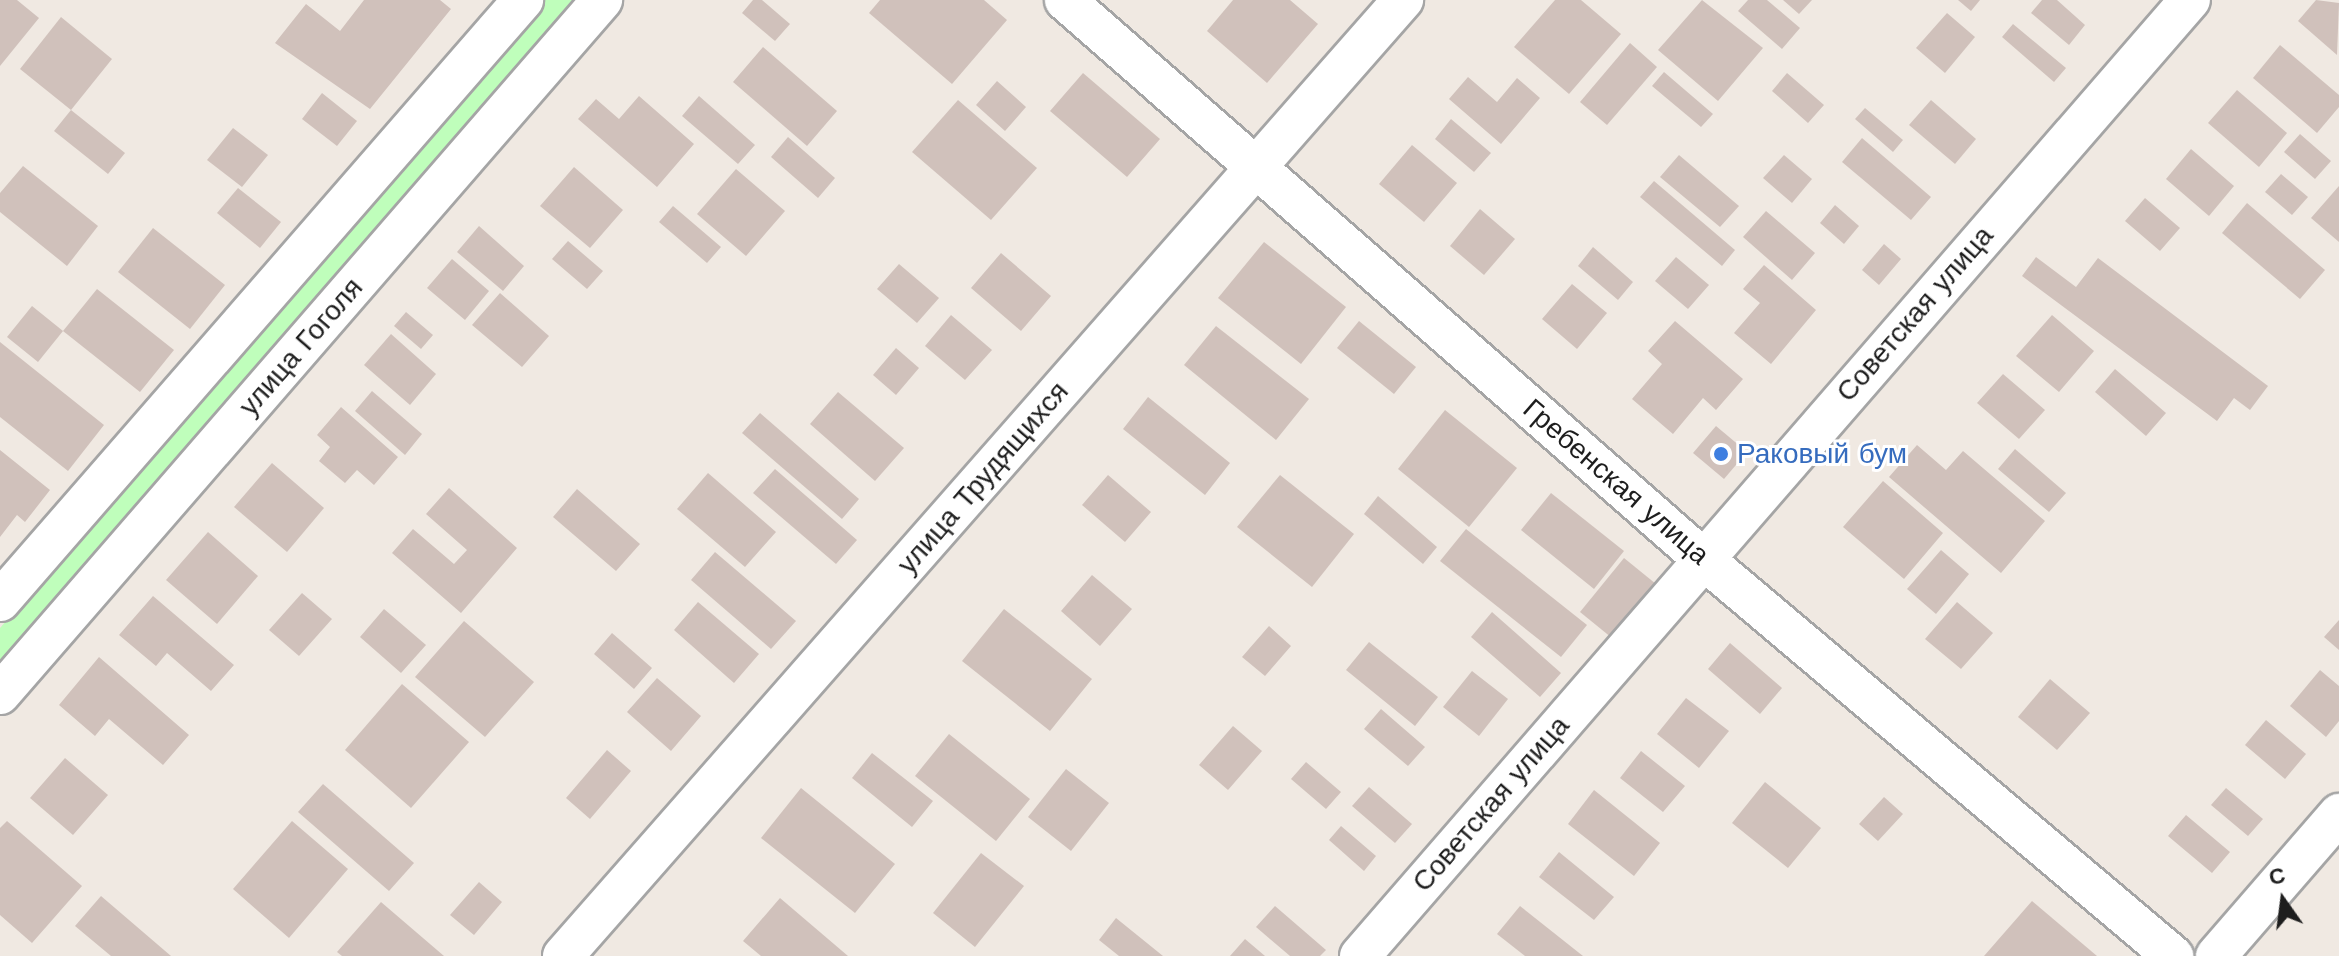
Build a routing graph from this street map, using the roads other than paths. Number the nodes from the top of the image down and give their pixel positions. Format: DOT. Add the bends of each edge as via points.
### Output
graph roads {
  1 [pos="523,0"];
  2 [pos="602,0"];
  3 [pos="1065,0"];
  4 [pos="1403,0"];
  5 [pos="2190,0"];
  6 [pos="1258,166"];
  7 [pos="1702,558"];
  8 [pos="0,601"];
  9 [pos="0,694"];
  10 [pos="2339,814"];
  11 [pos="563,956"];
  12 [pos="1360,956"];
  13 [pos="2173,956"];
  14 [pos="2216,956"];
  1 -- 8 [label="street"];
  2 -- 9 [label="street, улица Гоголя"];
  3 -- 6 [label="street, Гребенская улица"];
  4 -- 6 [label="street, улица Трудящихся"];
  5 -- 7 [label="street, Советская улица"];
  6 -- 7 [label="street, Гребенская улица"];
  6 -- 11 [label="street, улица Трудящихся"];
  7 -- 12 [label="street, Советская улица"];
  7 -- 13 [label="street, Гребенская улица"];
  10 -- 14 [label="street"];
}
